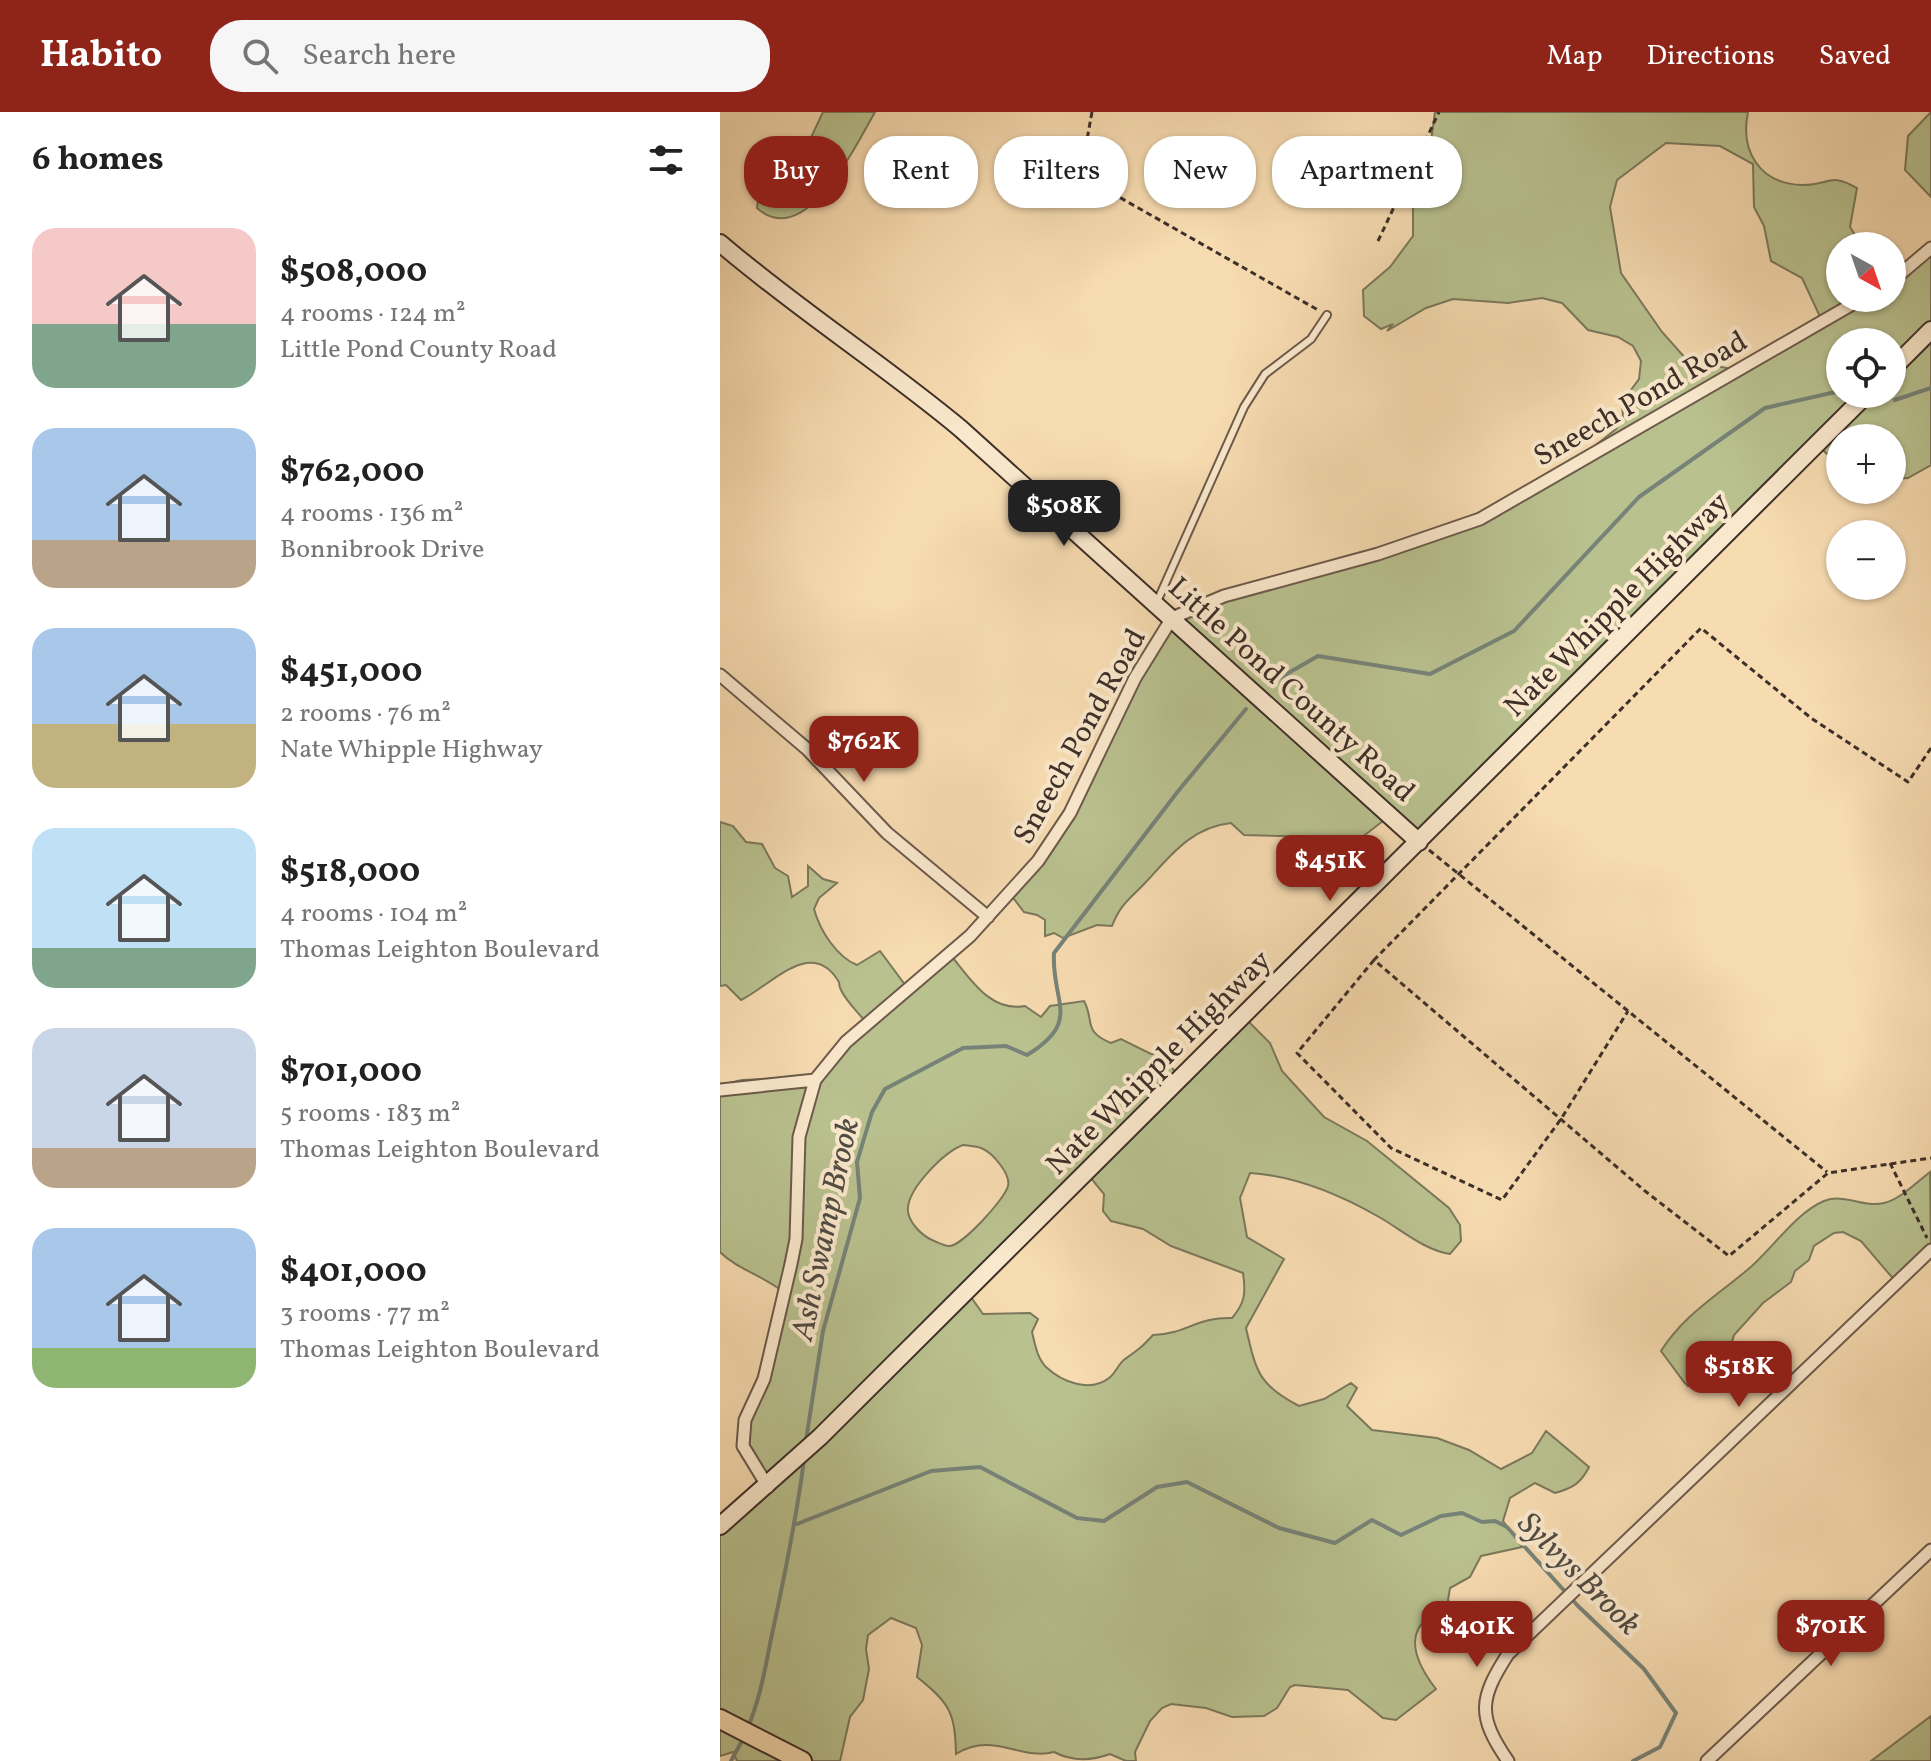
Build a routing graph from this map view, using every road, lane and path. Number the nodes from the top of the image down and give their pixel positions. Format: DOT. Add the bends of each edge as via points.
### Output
graph roads {
  1 [pos="1092,112"];
  2 [pos="1439,112"];
  3 [pos="1378,241"];
  4 [pos="720,243"];
  5 [pos="1931,248"];
  6 [pos="1906,269"];
  7 [pos="1839,312"];
  8 [pos="1327,315"];
  9 [pos="1931,330"];
  10 [pos="1906,355"];
  11 [pos="1853,408"];
  12 [pos="1156,604"];
  13 [pos="1172,618"];
  14 [pos="720,675"];
  15 [pos="1931,748"];
  16 [pos="1419,842"];
  17 [pos="1456,873"];
  18 [pos="988,917"];
  19 [pos="1374,960"];
  20 [pos="1628,1011"];
  21 [pos="815,1080"];
  22 [pos="720,1090"];
  23 [pos="1561,1119"];
  24 [pos="1931,1158"];
  25 [pos="1890,1163"];
  26 [pos="1828,1173"];
  27 [pos="1929,1246"];
  28 [pos="768,1487"];
  29 [pos="720,1526"];
  30 [pos="1931,1550"];
  31 [pos="726,1722"];
  32 [pos="802,1761"];
  33 [pos="1508,1761"];
  34 [pos="1707,1761"];
  1 -- 8 [label="path" via="1084,156 1119,197"];
  2 -- 3 [label="path"];
  4 -- 12 [label="main road, Little Pond County Road" via="961,429"];
  5 -- 6 [label="street"];
  7 -- 13 [label="street, Sneech Pond Road" via="1480,519 1378,554 1224,596"];
  8 -- 12 [label="lane" via="1311,339 1265,374 1244,407"];
  9 -- 10 [label="main road"];
  11 -- 16 [label="main road, Nate Whipple Highway"];
  12 -- 13 [label="main road, Little Pond County Road"];
  13 -- 16 [label="main road, Little Pond County Road"];
  13 -- 18 [label="street, Sneech Pond Road" via="1135,678 1055,836"];
  14 -- 18 [label="street" via="807,749 887,833"];
  15 -- 17 [label="path" via="1908,782 1811,718 1701,628"];
  16 -- 17 [label="path"];
  16 -- 28 [label="main road, Nate Whipple Highway"];
  17 -- 19 [label="path"];
  17 -- 20 [label="path"];
  18 -- 21 [label="street, Sneech Pond Road" via="846,1042"];
  19 -- 23 [label="path"];
  19 -- 23 [label="path" via="1297,1053 1391,1148 1502,1200"];
  20 -- 23 [label="path"];
  20 -- 26 [label="path"];
  21 -- 22 [label="street"];
  21 -- 28 [label="street, Sneech Pond Road" via="799,1137 791,1264 764,1379 745,1420 743,1446"];
  23 -- 26 [label="path" via="1729,1256"];
  24 -- 25 [label="path"];
  25 -- 26 [label="path"];
  25 -- 27 [label="path"];
  27 -- 33 [label="street" via="1508,1654 1485,1696 1484,1716"];
  28 -- 29 [label="main road, Nate Whipple Highway"];
  30 -- 34 [label="street"];
  31 -- 32 [label="main road"];
}
